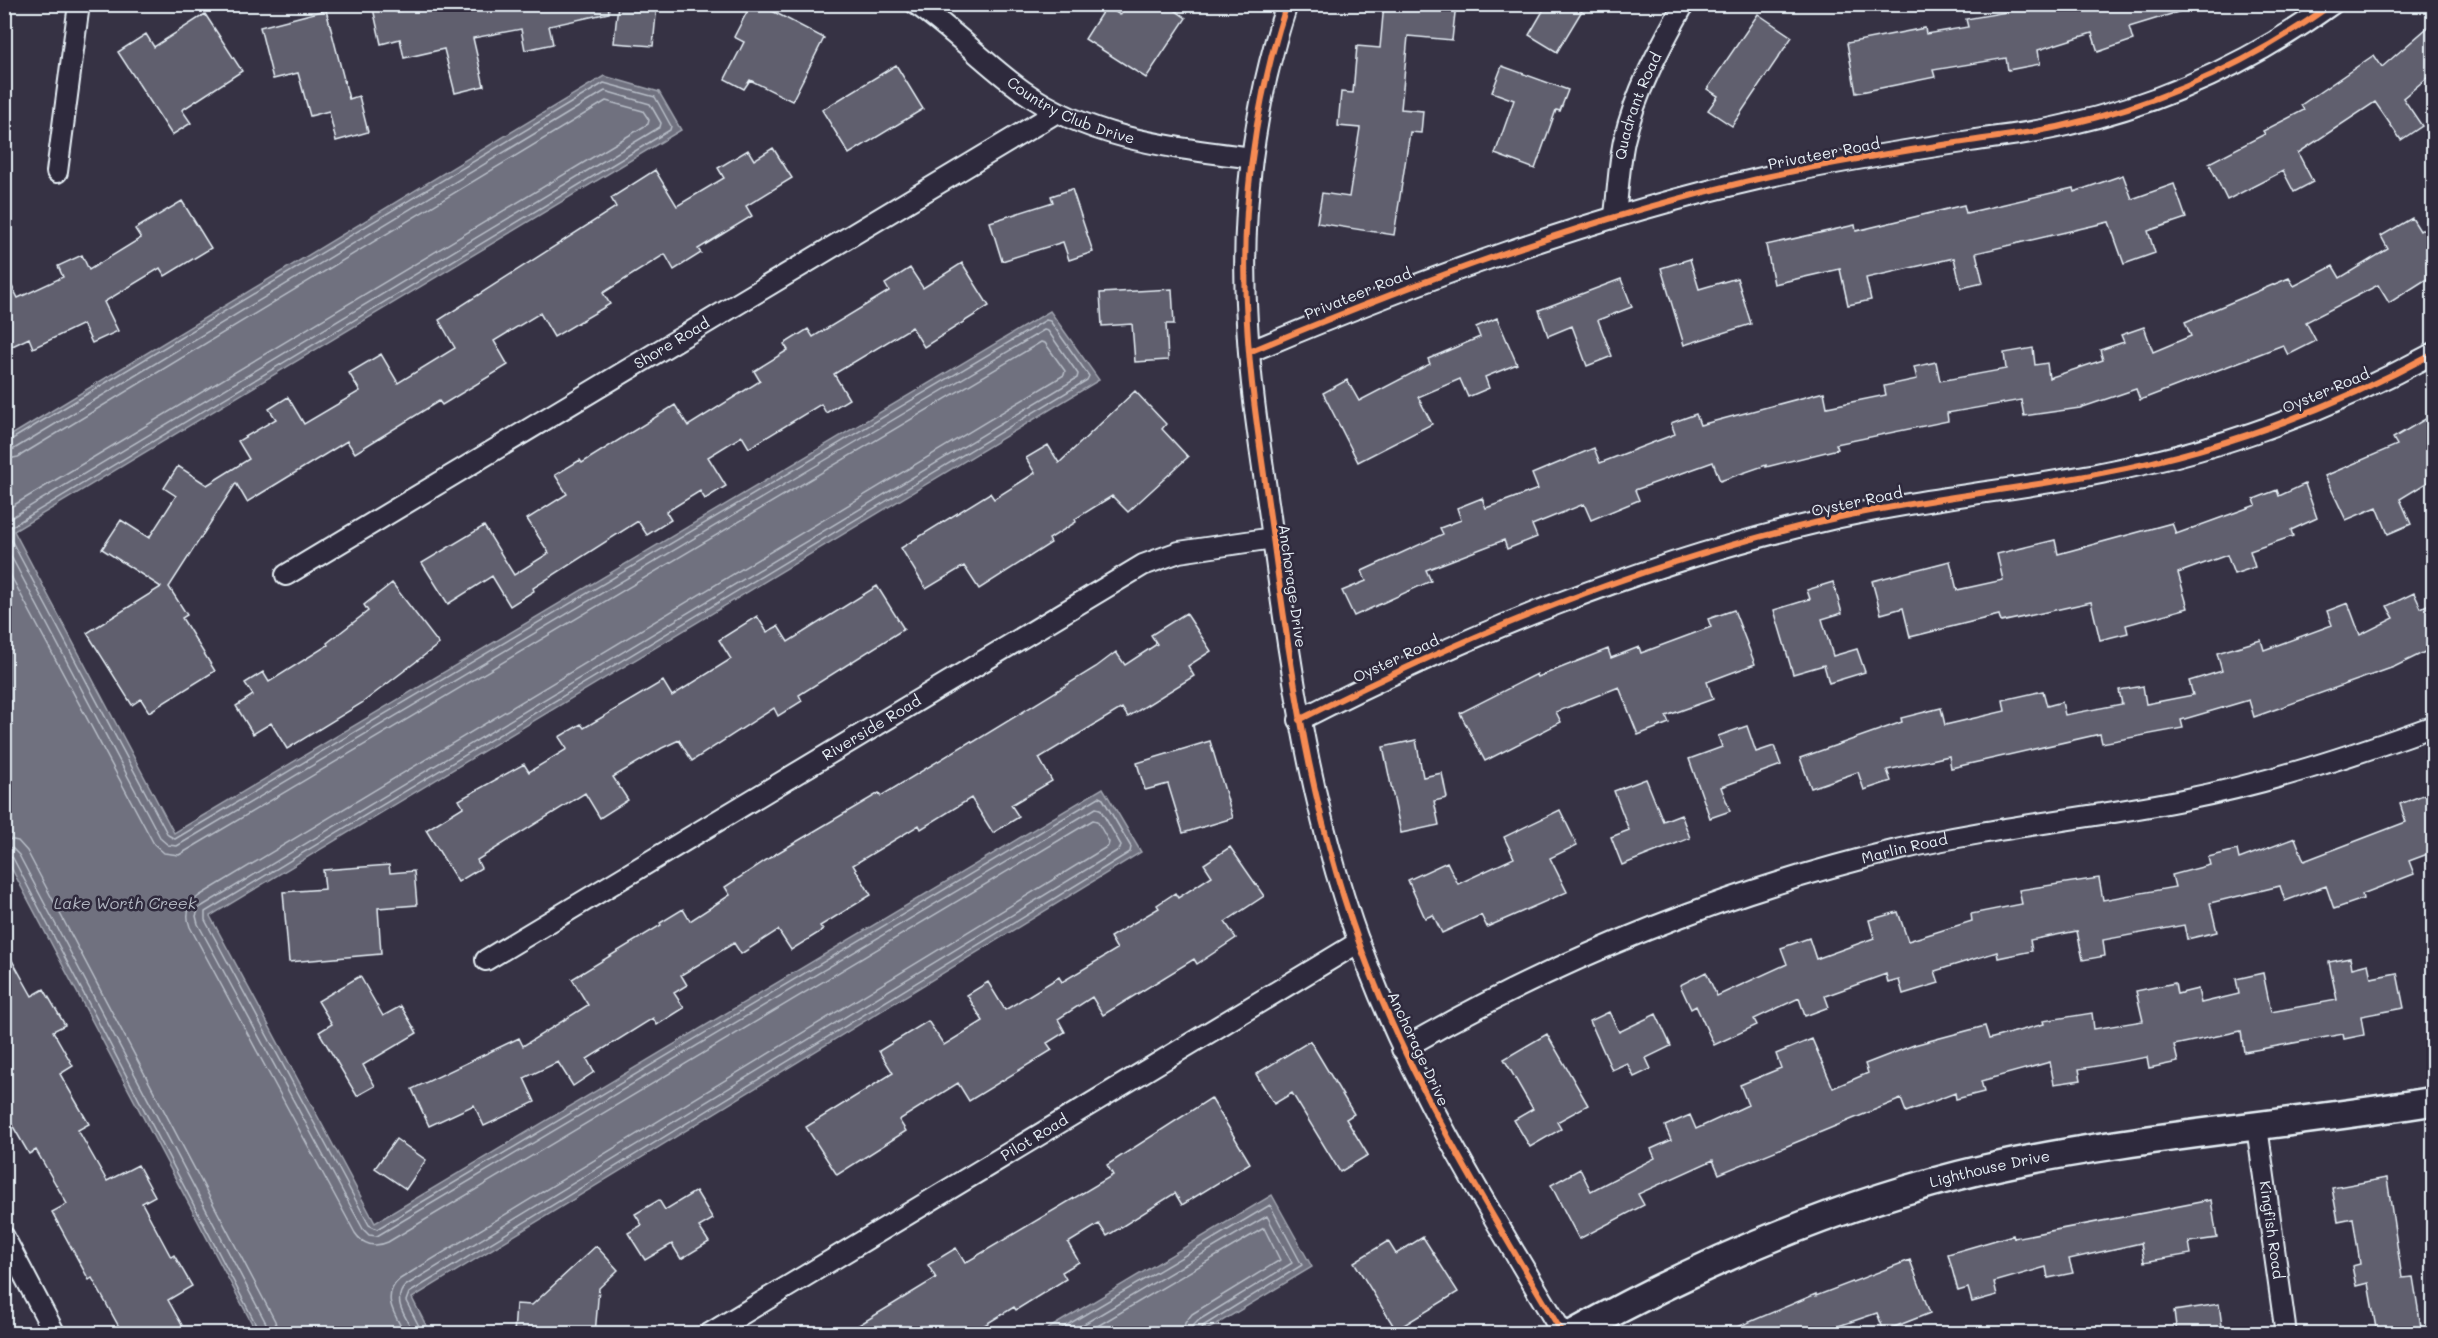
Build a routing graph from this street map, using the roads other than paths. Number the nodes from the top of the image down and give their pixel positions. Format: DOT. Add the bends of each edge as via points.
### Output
graph roads {
  1 [pos="79,4"];
  2 [pos="916,4"];
  3 [pos="1287,4"];
  4 [pos="1684,4"];
  5 [pos="2331,4"];
  6 [pos="1057,112"];
  7 [pos="1252,158"];
  8 [pos="57,172"];
  9 [pos="1615,215"];
  10 [pos="1249,352"];
  11 [pos="2433,353"];
  12 [pos="1273,538"];
  13 [pos="286,575"];
  14 [pos="1299,720"];
  15 [pos="2433,726"];
  16 [pos="1359,942"];
  17 [pos="486,960"];
  18 [pos="1402,1049"];
  19 [pos="2433,1101"];
  20 [pos="2257,1127"];
  21 [pos="4,1238"];
  22 [pos="55,1334"];
  23 [pos="709,1334"];
  24 [pos="1563,1334"];
  25 [pos="1573,1334"];
  26 [pos="2286,1334"];
  1 -- 8 [label="street"];
  2 -- 6 [label="street, Country Club Drive" via="1022,90"];
  3 -- 7 [label="street, Anchorage Drive" via="1264,89"];
  4 -- 9 [label="street, Quadrant Road" via="1658,49 1635,104 1624,141"];
  5 -- 9 [label="street, Privateer Road" via="2262,50 2155,99 2109,114 2064,126 1882,154 1768,177"];
  6 -- 7 [label="street, Country Club Drive" via="1124,138"];
  6 -- 13 [label="street, Shore Road"];
  7 -- 10 [label="street, Anchorage Drive" via="1245,252"];
  9 -- 10 [label="street, Privateer Road" via="1475,261"];
  10 -- 12 [label="street, Anchorage Drive"];
  11 -- 14 [label="street, Oyster Road" via="2338,400 2267,429 2175,457 1828,520 1621,579 1520,616 1397,670"];
  12 -- 14 [label="street, Anchorage Drive"];
  12 -- 17 [label="street, Riverside Road" via="1179,552 1143,566"];
  14 -- 16 [label="street, Anchorage Drive" via="1331,857"];
  15 -- 18 [label="street, Marlin Road" via="2353,756 2182,801 1985,832 1804,874 1710,904 1618,940 1528,981"];
  16 -- 18 [label="street, Anchorage Drive"];
  16 -- 23 [label="street, Pilot Road"];
  18 -- 24 [label="street, Anchorage Drive" via="1454,1150"];
  19 -- 20 [label="street, Lighthouse Drive"];
  20 -- 25 [label="street, Lighthouse Drive" via="2073,1153 1986,1169 1900,1192 1815,1219 1733,1252 1653,1289"];
  20 -- 26 [label="street, Kingfish Road"];
  21 -- 22 [label="street"];
}
